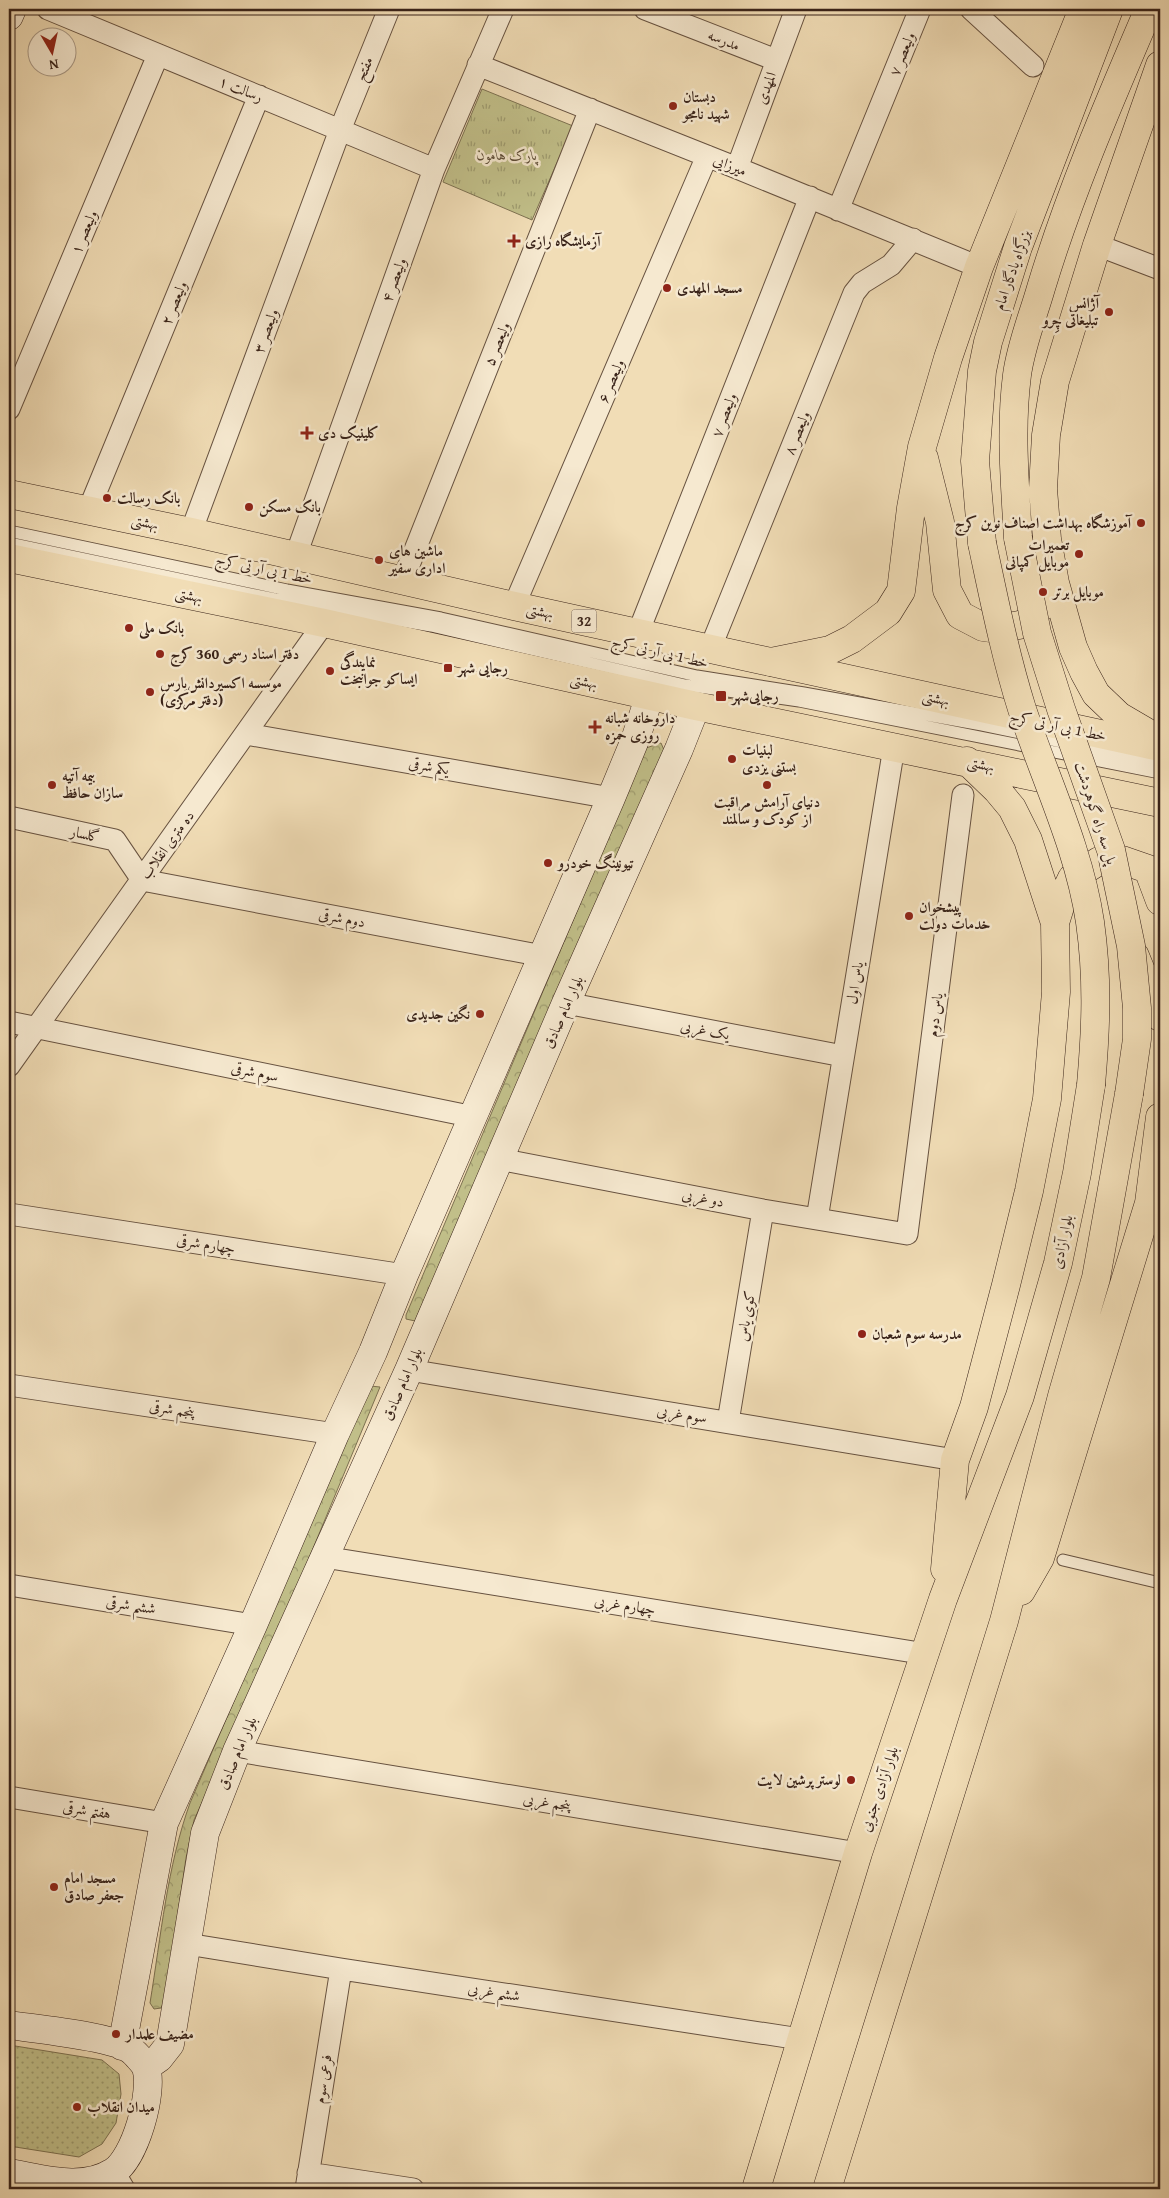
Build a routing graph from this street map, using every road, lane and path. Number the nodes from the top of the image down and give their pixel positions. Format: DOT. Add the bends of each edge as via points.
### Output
graph roads {
  1 [pos="12,9"];
  2 [pos="48,9"];
  3 [pos="389,9"];
  4 [pos="503,9"];
  5 [pos="645,9"];
  6 [pos="796,9"];
  7 [pos="920,9"];
  8 [pos="971,9"];
  9 [pos="1083,9"];
  10 [pos="1109,9"];
  11 [pos="1149,9"];
  12 [pos="9,16"];
  13 [pos="158,55"];
  14 [pos="776,60"];
  15 [pos="478,65"];
  16 [pos="1033,66"];
  17 [pos="1158,81"];
  18 [pos="259,96"];
  19 [pos="590,109"];
  20 [pos="340,130"];
  21 [pos="707,156"];
  22 [pos="737,168"];
  23 [pos="434,169"];
  24 [pos="810,197"];
  25 [pos="838,210"];
  26 [pos="913,239"];
  27 [pos="1097,245"];
  28 [pos="979,267"];
  29 [pos="1160,270"];
  30 [pos="9,409"];
  31 [pos="922,447"];
  32 [pos="9,494"];
  33 [pos="89,510"];
  34 [pos="9,531"];
  35 [pos="191,532"];
  36 [pos="9,544"];
  37 [pos="296,556"];
  38 [pos="9,558"];
  39 [pos="403,580"];
  40 [pos="1055,583"];
  41 [pos="514,606"];
  42 [pos="324,623"];
  43 [pos="638,633"];
  44 [pos="710,648"];
  45 [pos="771,662"];
  46 [pos="650,695"];
  47 [pos="696,706"];
  48 [pos="246,734"];
  49 [pos="635,740"];
  50 [pos="1160,740"];
  51 [pos="894,747"];
  52 [pos="1160,747"];
  53 [pos="679,749"];
  54 [pos="967,762"];
  55 [pos="1160,763"];
  56 [pos="1160,773"];
  57 [pos="963,795"];
  58 [pos="611,798"];
  59 [pos="1160,803"];
  60 [pos="9,817"];
  61 [pos="142,880"];
  62 [pos="1160,901"];
  63 [pos="1055,923"];
  64 [pos="1131,946"];
  65 [pos="543,956"];
  66 [pos="566,1003"];
  67 [pos="1160,1017"];
  68 [pos="9,1022"];
  69 [pos="36,1027"];
  70 [pos="843,1056"];
  71 [pos="9,1066"];
  72 [pos="1091,1085"];
  73 [pos="474,1117"];
  74 [pos="1160,1117"];
  75 [pos="498,1159"];
  76 [pos="1155,1192"];
  77 [pos="763,1210"];
  78 [pos="9,1214"];
  79 [pos="817,1219"];
  80 [pos="907,1234"];
  81 [pos="404,1275"];
  82 [pos="373,1352"];
  83 [pos="409,1370"];
  84 [pos="9,1385"];
  85 [pos="1020,1396"];
  86 [pos="728,1422"];
  87 [pos="335,1434"];
  88 [pos="955,1460"];
  89 [pos="324,1556"];
  90 [pos="1063,1560"];
  91 [pos="1160,1583"];
  92 [pos="9,1585"];
  93 [pos="943,1599"];
  94 [pos="1004,1621"];
  95 [pos="253,1625"];
  96 [pos="926,1654"];
  97 [pos="237,1751"];
  98 [pos="9,1797"];
  99 [pos="164,1823"];
  100 [pos="858,1853"];
  101 [pos="187,1944"];
  102 [pos="341,1969"];
  103 [pos="9,2025"];
  104 [pos="800,2039"];
  105 [pos="122,2046"];
  106 [pos="146,2067"];
  107 [pos="9,2173"];
  108 [pos="119,2181"];
  109 [pos="307,2181"];
  110 [pos="413,2189"];
  111 [pos="756,2189"];
  112 [pos="827,2189"];
  1 -- 12 [label="main road"];
  2 -- 13 [label="street, رسالت ۱"];
  3 -- 20 [label="street, مفتح"];
  4 -- 15 [label="street, ولیعصر ۴"];
  5 -- 14 [label="street, مدرسه"];
  6 -- 14 [label="street, المهدی"];
  7 -- 25 [label="street, ولیعصر ۷"];
  8 -- 16 [label="street"];
  9 -- 28 [label="main road"];
  10 -- 72 [label="main road, بزرگراه یادگار امام, bridge" via="1018,247 988,342 982,372 975,461 982,543 1002,639 1022,709 1075,859 1090,920 1096,980"];
  11 -- 64 [label="main road, پل سه راه گوهردشت, bridge" via="1052,253 1023,348 1017,375 1013,459 1018,538 1037,634 1060,709 1111,850"];
  13 -- 18 [label="street, رسالت ۱"];
  13 -- 30 [label="street, ولیعصر ۱"];
  14 -- 22 [label="street, المهدی"];
  15 -- 19 [label="street, میرزایی"];
  15 -- 23 [label="street, ولیعصر ۴"];
  17 -- 27 [label="main road"];
  18 -- 20 [label="street, رسالت ۱"];
  18 -- 33 [label="street, ولیعصر ۲"];
  19 -- 21 [label="street, میرزایی"];
  19 -- 39 [label="street, ولیعصر ۵"];
  20 -- 23 [label="street, رسالت ۱"];
  20 -- 35 [label="street, ولیعصر ۳"];
  21 -- 22 [label="street, میرزایی"];
  21 -- 41 [label="street, ولیعصر ۶"];
  22 -- 24 [label="street, میرزایی"];
  23 -- 37 [label="street, ولیعصر ۴"];
  24 -- 25 [label="street, میرزایی"];
  24 -- 43 [label="street, ولیعصر ۷"];
  25 -- 26 [label="street, میرزایی"];
  26 -- 28 [label="street, میرزایی"];
  26 -- 44 [label="street, ولیعصر ۸" via="891,265 862,283 854,293"];
  27 -- 29 [label="street"];
  27 -- 40 [label="main road" via="1055,381 1046,435 1043,489"];
  28 -- 31 [label="main road"];
  31 -- 40 [label="main road" via="940,522 947,590 960,615 983,627 998,629 1024,624 1048,600"];
  31 -- 45 [label="main road" via="901,591 888,612 852,639 830,650"];
  32 -- 33 [label="main road, بهشتی / 32"];
  33 -- 35 [label="main road, بهشتی / 32"];
  34 -- 55 [label="lane, خط 1 بی آر تی کرج" via="287,590 450,620 697,676 982,725"];
  35 -- 37 [label="main road, بهشتی / 32"];
  36 -- 56 [label="lane, خط 1 بی آر تی کرج" via="275,599 440,628 685,685 799,701"];
  37 -- 39 [label="main road, بهشتی / 32"];
  38 -- 42 [label="main road, بهشتى"];
  39 -- 41 [label="main road, بهشتی / 32"];
  40 -- 50 [label="main road" via="1072,647 1096,694 1119,716"];
  41 -- 43 [label="main road, بهشتی / 32"];
  42 -- 46 [label="main road, بهشتى"];
  42 -- 48 [label="street, ده متری انقلاب"];
  43 -- 44 [label="main road, بهشتی / 32"];
  44 -- 45 [label="main road, بهشتی / 32"];
  45 -- 52 [label="main road, بهشتی / 32"];
  46 -- 47 [label="main road, بهشتى"];
  46 -- 49 [label="main road"];
  47 -- 51 [label="main road, بهشتى"];
  47 -- 53 [label="main road, بلوار امام صادق"];
  48 -- 58 [label="street, یکم شرقی"];
  48 -- 61 [label="street, ده متری انقلاب"];
  49 -- 53 [label="main road" via="647,731 661,732 673,738"];
  49 -- 58 [label="main road"];
  51 -- 54 [label="main road, بهشتى"];
  51 -- 70 [label="street, یاس اول"];
  53 -- 66 [label="main road, بلوار امام صادق"];
  54 -- 59 [label="main road, بهشتى"];
  54 -- 63 [label="main road" via="1012,808 1028,840"];
  57 -- 80 [label="street, یاس دوم"];
  58 -- 65 [label="main road"];
  60 -- 61 [label="street, گلسار" via="115,840"];
  61 -- 65 [label="street, دوم شرقی"];
  61 -- 69 [label="street, ده متری انقلاب"];
  62 -- 63 [label="main road" via="1148,869 1122,860 1099,861 1072,878"];
  63 -- 88 [label="main road" via="1056,992 1047,1099 1006,1285 974,1407"];
  64 -- 67 [label="main road, bridge"];
  64 -- 94 [label="main road, پل سه راه گوهردشت, bridge" via="1137,1039 1096,1278"];
  65 -- 73 [label="main road"];
  66 -- 70 [label="street, یک غربی"];
  66 -- 75 [label="main road, بلوار امام صادق"];
  68 -- 69 [label="street, سوم شرقی"];
  69 -- 71 [label="street, ده متری انقلاب"];
  69 -- 73 [label="street, سوم شرقی"];
  70 -- 79 [label="street, یاس اول"];
  72 -- 85 [label="main road, بلوار آزادی" via="1058,1264"];
  73 -- 81 [label="main road"];
  74 -- 76 [label="main road"];
  75 -- 77 [label="street, دو غربی"];
  75 -- 83 [label="main road, بلوار امام صادق"];
  76 -- 94 [label="main road" via="1040,1558"];
  77 -- 79 [label="street, دو غربی"];
  77 -- 86 [label="street, کوی یاس"];
  78 -- 81 [label="street, چهارم شرقی"];
  79 -- 80 [label="street, دو غربی"];
  81 -- 82 [label="main road"];
  82 -- 83 [label="main road"];
  82 -- 87 [label="main road"];
  83 -- 86 [label="street, سوم غربی"];
  83 -- 89 [label="main road, بلوار امام صادق"];
  84 -- 87 [label="street, پنجم شرقی"];
  85 -- 93 [label="main road, بلوار آزادی جنوبی"];
  86 -- 88 [label="street, سوم غربی"];
  87 -- 95 [label="main road"];
  88 -- 93 [label="main road"];
  89 -- 96 [label="street, چهارم غربی"];
  89 -- 97 [label="main road, بلوار امام صادق"];
  90 -- 91 [label="lane"];
  92 -- 95 [label="street, ششم شرقی"];
  93 -- 96 [label="main road, بلوار آزادی جنوبی"];
  94 -- 112 [label="main road"];
  95 -- 99 [label="main road"];
  96 -- 100 [label="main road, بلوار آزادی جنوبی"];
  97 -- 100 [label="street, پنجم غربی"];
  97 -- 101 [label="main road, بلوار امام صادق" via="205,1833"];
  98 -- 99 [label="street, هفتم شرقی"];
  99 -- 105 [label="main road"];
  100 -- 104 [label="main road, بلوار آزادی جنوبی"];
  101 -- 102 [label="street, ششم غربی"];
  101 -- 106 [label="main road, بلوار امام صادق" via="170,2044"];
  102 -- 104 [label="street, ششم غربی"];
  102 -- 109 [label="street, فرعی سوم"];
  103 -- 105 [label="main road" via="100,2039"];
  104 -- 111 [label="main road, بلوار آزادی جنوبی"];
  105 -- 106 [label="main road" via="132,2050"];
  106 -- 108 [label="main road" via="147,2089 142,2124"];
  107 -- 108 [label="main road" via="65,2182"];
  109 -- 110 [label="street"];
}
